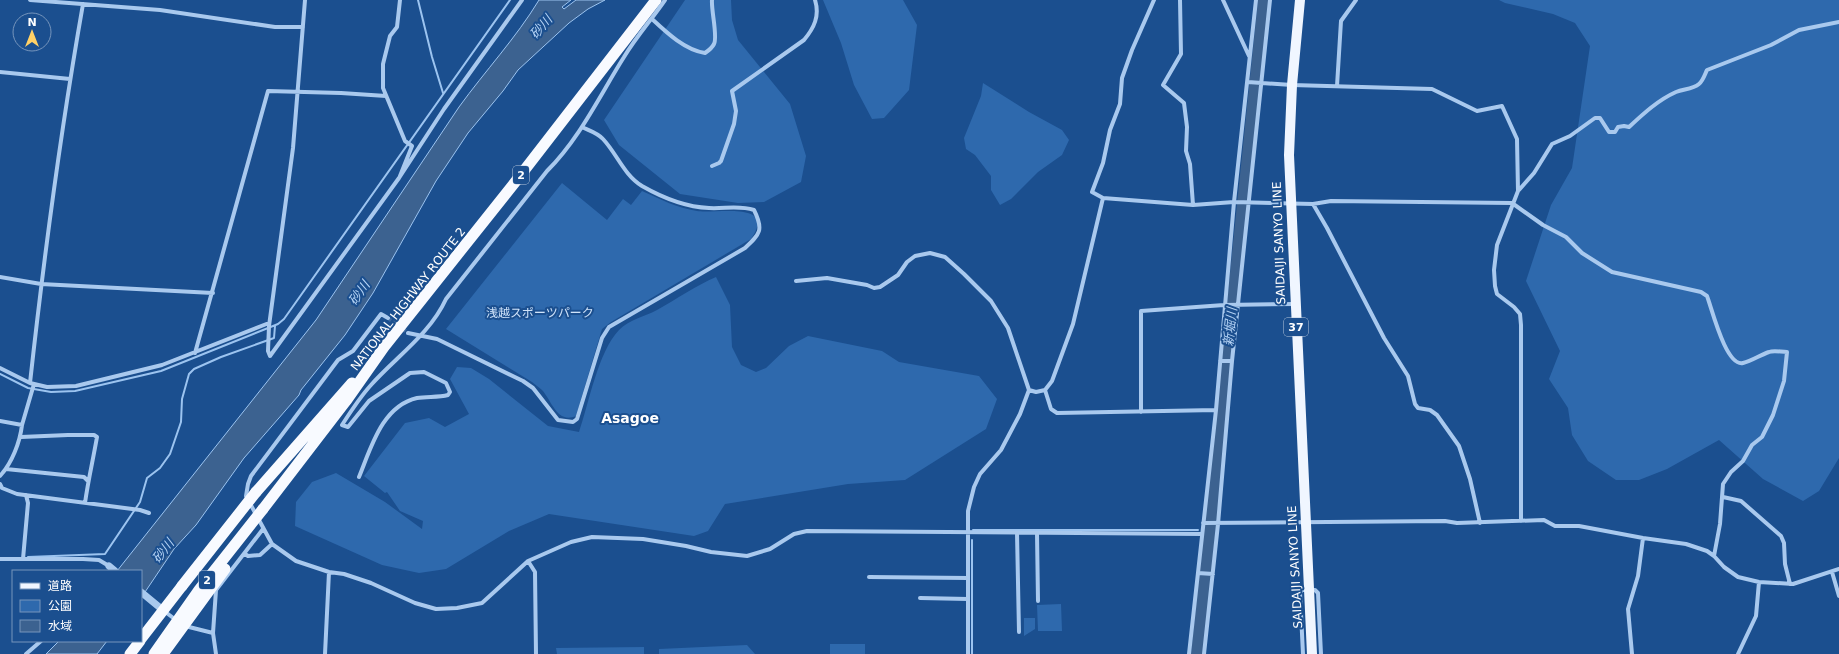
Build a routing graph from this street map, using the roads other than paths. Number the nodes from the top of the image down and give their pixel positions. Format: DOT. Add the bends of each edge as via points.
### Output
graph roads {
  1 [pos="30,0"];
  2 [pos="305,0"];
  3 [pos="400,0"];
  4 [pos="522,0"];
  5 [pos="656,0"];
  6 [pos="665,0"];
  7 [pos="712,0"];
  8 [pos="815,0"];
  9 [pos="1154,0"];
  10 [pos="1180,0"];
  11 [pos="1223,0"];
  12 [pos="1256,0"];
  13 [pos="1270,0"];
  14 [pos="1300,0"];
  15 [pos="1356,0"];
  16 [pos="83,4"];
  17 [pos="652,19"];
  18 [pos="1839,22"];
  19 [pos="303,27"];
  20 [pos="1250,56"];
  21 [pos="0,72"];
  22 [pos="70,79"];
  23 [pos="1249,82"];
  24 [pos="1260,83"];
  25 [pos="1292,85"];
  26 [pos="1337,86"];
  27 [pos="297,92"];
  28 [pos="386,96"];
  29 [pos="582,127"];
  30 [pos="712,166"];
  31 [pos="399,178"];
  32 [pos="1518,191"];
  33 [pos="1103,198"];
  34 [pos="1236,202"];
  35 [pos="1248,203"];
  36 [pos="1512,203"];
  37 [pos="1290,204"];
  38 [pos="1313,204"];
  39 [pos="1193,205"];
  40 [pos="0,277"];
  41 [pos="796,281"];
  42 [pos="41,284"];
  43 [pos="213,293"];
  44 [pos="1295,304"];
  45 [pos="1226,305"];
  46 [pos="1238,306"];
  47 [pos="388,318"];
  48 [pos="269,325"];
  49 [pos="408,333"];
  50 [pos="420,335"];
  51 [pos="384,347"];
  52 [pos="195,353"];
  53 [pos="1221,361"];
  54 [pos="1231,361"];
  55 [pos="0,368"];
  56 [pos="33,386"];
  57 [pos="1029,390"];
  58 [pos="1045,390"];
  59 [pos="1216,410"];
  60 [pos="1141,412"];
  61 [pos="0,421"];
  62 [pos="22,425"];
  63 [pos="21,437"];
  64 [pos="6,469"];
  65 [pos="0,476"];
  66 [pos="359,477"];
  67 [pos="88,481"];
  68 [pos="0,484"];
  69 [pos="26,495"];
  70 [pos="1723,497"];
  71 [pos="85,503"];
  72 [pos="266,511"];
  73 [pos="149,513"];
  74 [pos="1521,521"];
  75 [pos="1306,522"];
  76 [pos="1205,523"];
  77 [pos="1480,523"];
  78 [pos="1216,524"];
  79 [pos="263,529"];
  80 [pos="969,532"];
  81 [pos="1017,533"];
  82 [pos="1038,533"];
  83 [pos="1202,534"];
  84 [pos="1644,538"];
  85 [pos="272,544"];
  86 [pos="245,554"];
  87 [pos="1714,556"];
  88 [pos="0,559"];
  89 [pos="23,559"];
  90 [pos="528,561"];
  91 [pos="112,569"];
  92 [pos="1839,570"];
  93 [pos="329,572"];
  94 [pos="1832,572"];
  95 [pos="1199,573"];
  96 [pos="1212,574"];
  97 [pos="869,577"];
  98 [pos="968,578"];
  99 [pos="1759,582"];
  100 [pos="1790,584"];
  101 [pos="1308,590"];
  102 [pos="142,593"];
  103 [pos="1839,596"];
  104 [pos="920,598"];
  105 [pos="968,599"];
  106 [pos="1038,601"];
  107 [pos="164,611"];
  108 [pos="186,626"];
  109 [pos="1019,632"];
  110 [pos="213,633"];
  111 [pos="142,638"];
  112 [pos="40,642"];
  113 [pos="139,642"];
  114 [pos="26,654"];
  115 [pos="130,654"];
  116 [pos="154,654"];
  117 [pos="163,654"];
  118 [pos="169,654"];
  119 [pos="216,654"];
  120 [pos="325,654"];
  121 [pos="536,654"];
  122 [pos="968,654"];
  123 [pos="1189,654"];
  124 [pos="1204,654"];
  125 [pos="1303,654"];
  126 [pos="1312,654"];
  127 [pos="1321,654"];
  128 [pos="1632,654"];
  129 [pos="1738,654"];
  1 -- 16 [label="street"];
  2 -- 19 [label="street"];
  3 -- 28 [label="street" via="397,27 390,36 383,64 383,88"];
  4 -- 31 [label="street" via="444,109"];
  5 -- 51 [label="highway, NATIONAL HIGHWAY ROUTE 2 / 2"];
  6 -- 17 [label="street"];
  7 -- 17 [label="street" via="716,36 714,44 705,53 696,52 668,34"];
  8 -- 30 [label="street" via="818,8 816,21 804,40 732,91 736,111 734,124 721,161"];
  9 -- 33 [label="street" via="1122,78 1120,104 1092,192"];
  10 -- 39 [label="street" via="1181,54 1163,85 1184,103 1186,151 1190,164"];
  11 -- 20 [label="street"];
  12 -- 20 [label="street"];
  13 -- 24 [label="street"];
  14 -- 25 [label="main road, SAIDAIJI SANYO LINE / 37"];
  15 -- 26 [label="street" via="1341,21"];
  16 -- 19 [label="street" via="160,10 275,27"];
  16 -- 22 [label="street"];
  17 -- 29 [label="street" via="625,55"];
  18 -- 32 [label="street" via="1800,30 1771,45 1707,70 1700,83 1664,100 1629,127 1618,127 1616,132 1609,132 1600,118 1595,118 1570,136 1552,144 1534,173"];
  19 -- 27 [label="street"];
  20 -- 23 [label="street"];
  21 -- 22 [label="street"];
  22 -- 42 [label="street"];
  23 -- 24 [label="street"];
  23 -- 34 [label="street"];
  24 -- 25 [label="street"];
  24 -- 35 [label="street"];
  25 -- 26 [label="street"];
  25 -- 37 [label="main road, SAIDAIJI SANYO LINE / 37"];
  26 -- 32 [label="street" via="1432,89 1477,111 1502,106 1517,139"];
  27 -- 28 [label="street"];
  27 -- 43 [label="street" via="268,91"];
  27 -- 48 [label="street" via="293,148"];
  28 -- 31 [label="street" via="405,141 412,146"];
  29 -- 50 [label="street"];
  29 -- 50 [label="street" via="602,138 630,176 664,197 680,204 709,208 746,207 754,210 761,223 758,235 745,248 609,327 602,338 577,419 573,422 558,420 533,388 523,381 437,339"];
  31 -- 48 [label="street" via="270,356"];
  32 -- 36 [label="street"];
  33 -- 39 [label="street"];
  33 -- 58 [label="street" via="1073,324 1052,381"];
  34 -- 35 [label="street"];
  34 -- 39 [label="street"];
  34 -- 45 [label="street"];
  35 -- 37 [label="street"];
  35 -- 46 [label="street"];
  36 -- 38 [label="street" via="1331,201"];
  36 -- 70 [label="street" via="1543,225 1566,237 1582,253 1612,272 1701,292 1706,296 1723,341 1737,363 1769,352 1787,352 1784,381 1773,415 1762,437 1752,445 1743,461 1723,484"];
  36 -- 74 [label="street" via="1497,245 1494,270 1497,294 1520,314 1522,324"];
  37 -- 38 [label="street"];
  37 -- 44 [label="main road, SAIDAIJI SANYO LINE / 37"];
  38 -- 77 [label="street" via="1384,338 1408,376 1415,404 1418,408 1430,410 1437,415 1460,446"];
  40 -- 42 [label="street"];
  41 -- 57 [label="street" via="827,278 874,288 898,275 915,256 930,253 945,257 991,301 1008,328"];
  42 -- 43 [label="street"];
  42 -- 56 [label="street"];
  43 -- 52 [label="street"];
  44 -- 46 [label="street"];
  44 -- 75 [label="main road, SAIDAIJI SANYO LINE / 37"];
  45 -- 46 [label="street"];
  45 -- 53 [label="street"];
  45 -- 60 [label="street" via="1142,311"];
  46 -- 54 [label="street"];
  47 -- 79 [label="street" via="381,314 353,350 338,360 251,476 246,496"];
  48 -- 52 [label="street"];
  49 -- 50 [label="street"];
  50 -- 66 [label="street" via="370,385 342,425 348,428 369,401 410,373 424,372 436,378 448,386 450,394 416,398 390,414 379,430"];
  51 -- 72 [label="highway, NATIONAL HIGHWAY ROUTE 2 / 2" via="308,462"];
  51 -- 107 [label="highway, bridge" via="256,492"];
  52 -- 56 [label="street" via="140,372 76,386"];
  53 -- 54 [label="street"];
  53 -- 59 [label="street"];
  54 -- 78 [label="street"];
  55 -- 56 [label="street"];
  56 -- 62 [label="street"];
  57 -- 58 [label="street"];
  57 -- 80 [label="street" via="1001,450 980,474 974,488 968,512"];
  58 -- 60 [label="street" via="1051,409 1058,413"];
  59 -- 60 [label="street"];
  59 -- 76 [label="street"];
  61 -- 62 [label="street"];
  62 -- 63 [label="street"];
  63 -- 64 [label="street"];
  63 -- 67 [label="street" via="94,435 97,437"];
  64 -- 65 [label="street"];
  64 -- 67 [label="street" via="84,477"];
  67 -- 71 [label="street"];
  68 -- 69 [label="street" via="2,488"];
  69 -- 71 [label="street"];
  69 -- 89 [label="street" via="28,503"];
  70 -- 87 [label="street"];
  70 -- 100 [label="street" via="1741,501 1781,536"];
  71 -- 73 [label="street" via="137,509"];
  72 -- 108 [label="highway"];
  72 -- 116 [label="highway, 2, bridge" via="199,590"];
  74 -- 77 [label="street"];
  74 -- 84 [label="street" via="1544,520 1555,526 1579,526"];
  75 -- 77 [label="street"];
  75 -- 78 [label="street"];
  75 -- 101 [label="main road, SAIDAIJI SANYO LINE / 37"];
  76 -- 78 [label="street"];
  76 -- 83 [label="street"];
  78 -- 96 [label="street"];
  79 -- 85 [label="street"];
  79 -- 86 [label="street"];
  80 -- 81 [label="street"];
  80 -- 90 [label="street" via="807,531 794,534 770,550 736,556 643,540 592,537 571,542"];
  80 -- 98 [label="street"];
  81 -- 82 [label="street"];
  81 -- 109 [label="street"];
  82 -- 83 [label="street"];
  82 -- 106 [label="street"];
  83 -- 95 [label="street"];
  84 -- 87 [label="street" via="1686,544"];
  84 -- 128 [label="street" via="1638,576 1628,610"];
  85 -- 86 [label="street" via="260,555"];
  85 -- 93 [label="street" via="296,561"];
  86 -- 110 [label="street" via="216,590"];
  87 -- 99 [label="street" via="1738,578"];
  88 -- 89 [label="street"];
  89 -- 91 [label="street" via="91,559 99,560"];
  90 -- 93 [label="street" via="482,603 436,610 371,583"];
  90 -- 121 [label="street" via="535,572"];
  92 -- 94 [label="street"];
  93 -- 120 [label="street"];
  94 -- 100 [label="street"];
  94 -- 103 [label="street"];
  95 -- 96 [label="street"];
  95 -- 123 [label="street"];
  96 -- 124 [label="street"];
  97 -- 98 [label="street"];
  98 -- 105 [label="street"];
  99 -- 100 [label="street"];
  99 -- 129 [label="street" via="1756,616"];
  101 -- 125 [label="street" via="1302,590 1300,593"];
  101 -- 126 [label="main road, SAIDAIJI SANYO LINE / 37"];
  101 -- 127 [label="street" via="1315,590 1318,593"];
  102 -- 107 [label="street"];
  104 -- 105 [label="street"];
  105 -- 122 [label="street"];
  107 -- 108 [label="street"];
  107 -- 111 [label="highway"];
  108 -- 110 [label="street"];
  108 -- 117 [label="highway"];
  108 -- 118 [label="street"];
  110 -- 119 [label="street"];
  112 -- 114 [label="street"];
  113 -- 115 [label="highway"];
}
